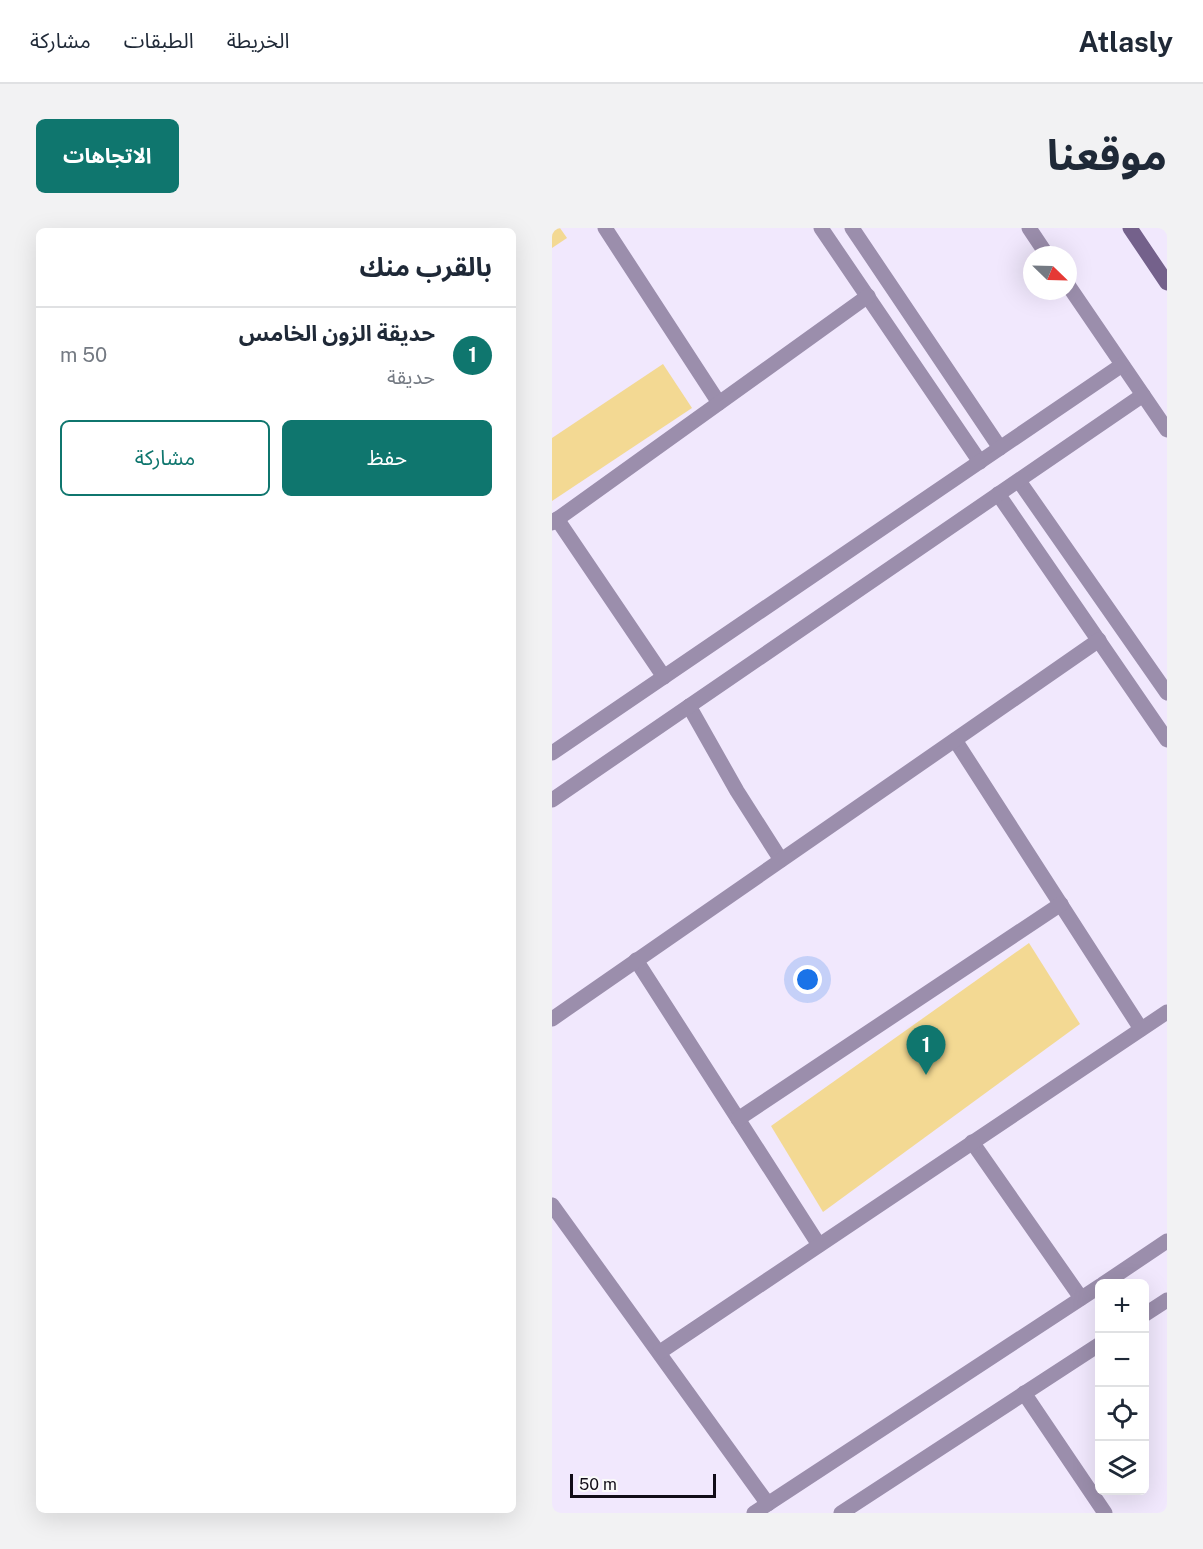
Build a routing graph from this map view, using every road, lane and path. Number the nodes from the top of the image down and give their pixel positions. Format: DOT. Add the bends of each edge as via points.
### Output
graph roads {
  1 [pos="605,228"];
  2 [pos="821,228"];
  3 [pos="852,228"];
  4 [pos="1029,228"];
  5 [pos="1130,228"];
  6 [pos="1041,246"];
  7 [pos="1167,283"];
  8 [pos="868,296"];
  9 [pos="1077,298"];
  10 [pos="1122,365"];
  11 [pos="1143,395"];
  12 [pos="719,403"];
  13 [pos="1167,430"];
  14 [pos="1000,448"];
  15 [pos="980,462"];
  16 [pos="1018,481"];
  17 [pos="998,494"];
  18 [pos="555,521"];
  19 [pos="1099,640"];
  20 [pos="664,677"];
  21 [pos="1167,693"];
  22 [pos="689,706"];
  23 [pos="955,740"];
  24 [pos="1167,740"];
  25 [pos="552,753"];
  26 [pos="552,800"];
  27 [pos="781,860"];
  28 [pos="1061,904"];
  29 [pos="636,960"];
  30 [pos="1167,1012"];
  31 [pos="552,1019"];
  32 [pos="1141,1029"];
  33 [pos="738,1119"];
  34 [pos="972,1142"];
  35 [pos="552,1205"];
  36 [pos="1167,1241"];
  37 [pos="819,1245"];
  38 [pos="1110,1279"];
  39 [pos="1095,1289"];
  40 [pos="1081,1298"];
  41 [pos="1167,1300"];
  42 [pos="1149,1312"];
  43 [pos="1095,1347"];
  44 [pos="660,1352"];
  45 [pos="1024,1393"];
  46 [pos="768,1504"];
  47 [pos="754,1513"];
  48 [pos="841,1513"];
  49 [pos="1105,1513"];
  1 -- 12 [label="street"];
  2 -- 8 [label="street"];
  3 -- 14 [label="street"];
  4 -- 6 [label="street"];
  5 -- 7 [label="main road"];
  8 -- 12 [label="street"];
  8 -- 15 [label="street"];
  9 -- 10 [label="street"];
  10 -- 11 [label="street"];
  10 -- 14 [label="street"];
  11 -- 13 [label="street"];
  11 -- 16 [label="street"];
  12 -- 18 [label="street"];
  14 -- 15 [label="street"];
  15 -- 20 [label="street"];
  16 -- 17 [label="street"];
  16 -- 21 [label="street"];
  17 -- 19 [label="street"];
  17 -- 22 [label="street"];
  18 -- 20 [label="street"];
  19 -- 23 [label="street"];
  19 -- 24 [label="street"];
  20 -- 25 [label="street"];
  22 -- 26 [label="street"];
  22 -- 27 [label="street"];
  23 -- 27 [label="street"];
  23 -- 28 [label="street"];
  27 -- 29 [label="street"];
  28 -- 32 [label="street"];
  28 -- 33 [label="street"];
  29 -- 31 [label="street"];
  29 -- 33 [label="street"];
  30 -- 32 [label="street"];
  32 -- 34 [label="street"];
  33 -- 37 [label="street"];
  34 -- 37 [label="street"];
  34 -- 40 [label="street"];
  35 -- 44 [label="street"];
  36 -- 38 [label="street"];
  37 -- 44 [label="street"];
  39 -- 40 [label="street"];
  40 -- 46 [label="street"];
  41 -- 42 [label="street"];
  43 -- 45 [label="street"];
  44 -- 46 [label="street"];
  45 -- 48 [label="street"];
  45 -- 49 [label="street"];
  46 -- 47 [label="street"];
}
